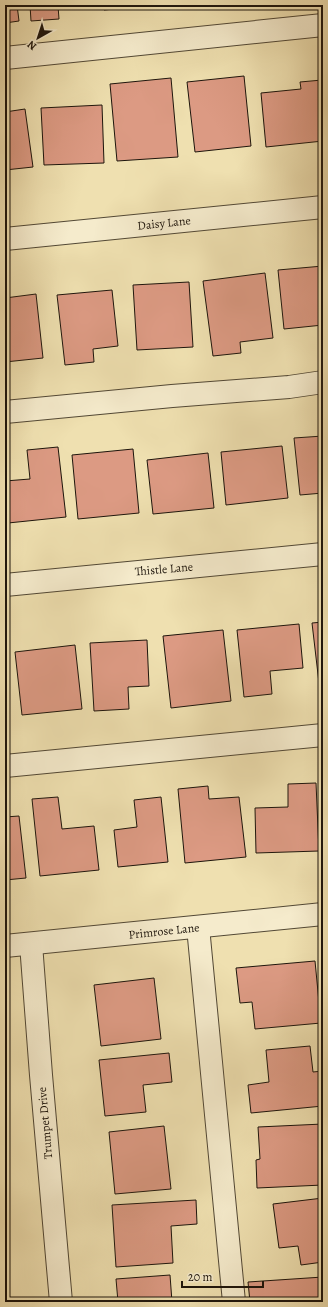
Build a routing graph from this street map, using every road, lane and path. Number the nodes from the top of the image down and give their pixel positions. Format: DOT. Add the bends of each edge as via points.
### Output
graph roads {
  1 [pos="323,25"];
  2 [pos="5,58"];
  3 [pos="323,207"];
  4 [pos="5,239"];
  5 [pos="323,382"];
  6 [pos="5,412"];
  7 [pos="323,554"];
  8 [pos="5,585"];
  9 [pos="323,735"];
  10 [pos="5,766"];
  11 [pos="323,914"];
  12 [pos="198,927"];
  13 [pos="31,944"];
  14 [pos="5,946"];
  15 [pos="61,1302"];
  16 [pos="234,1302"];
  1 -- 2 [label="street"];
  3 -- 4 [label="street, Daisy Lane"];
  5 -- 6 [label="street"];
  7 -- 8 [label="street, Thistle Lane"];
  9 -- 10 [label="street"];
  11 -- 12 [label="street, Primrose Lane"];
  12 -- 13 [label="street, Primrose Lane"];
  12 -- 16 [label="street"];
  13 -- 14 [label="street, Primrose Lane"];
  13 -- 15 [label="street, Trumpet Drive"];
}
